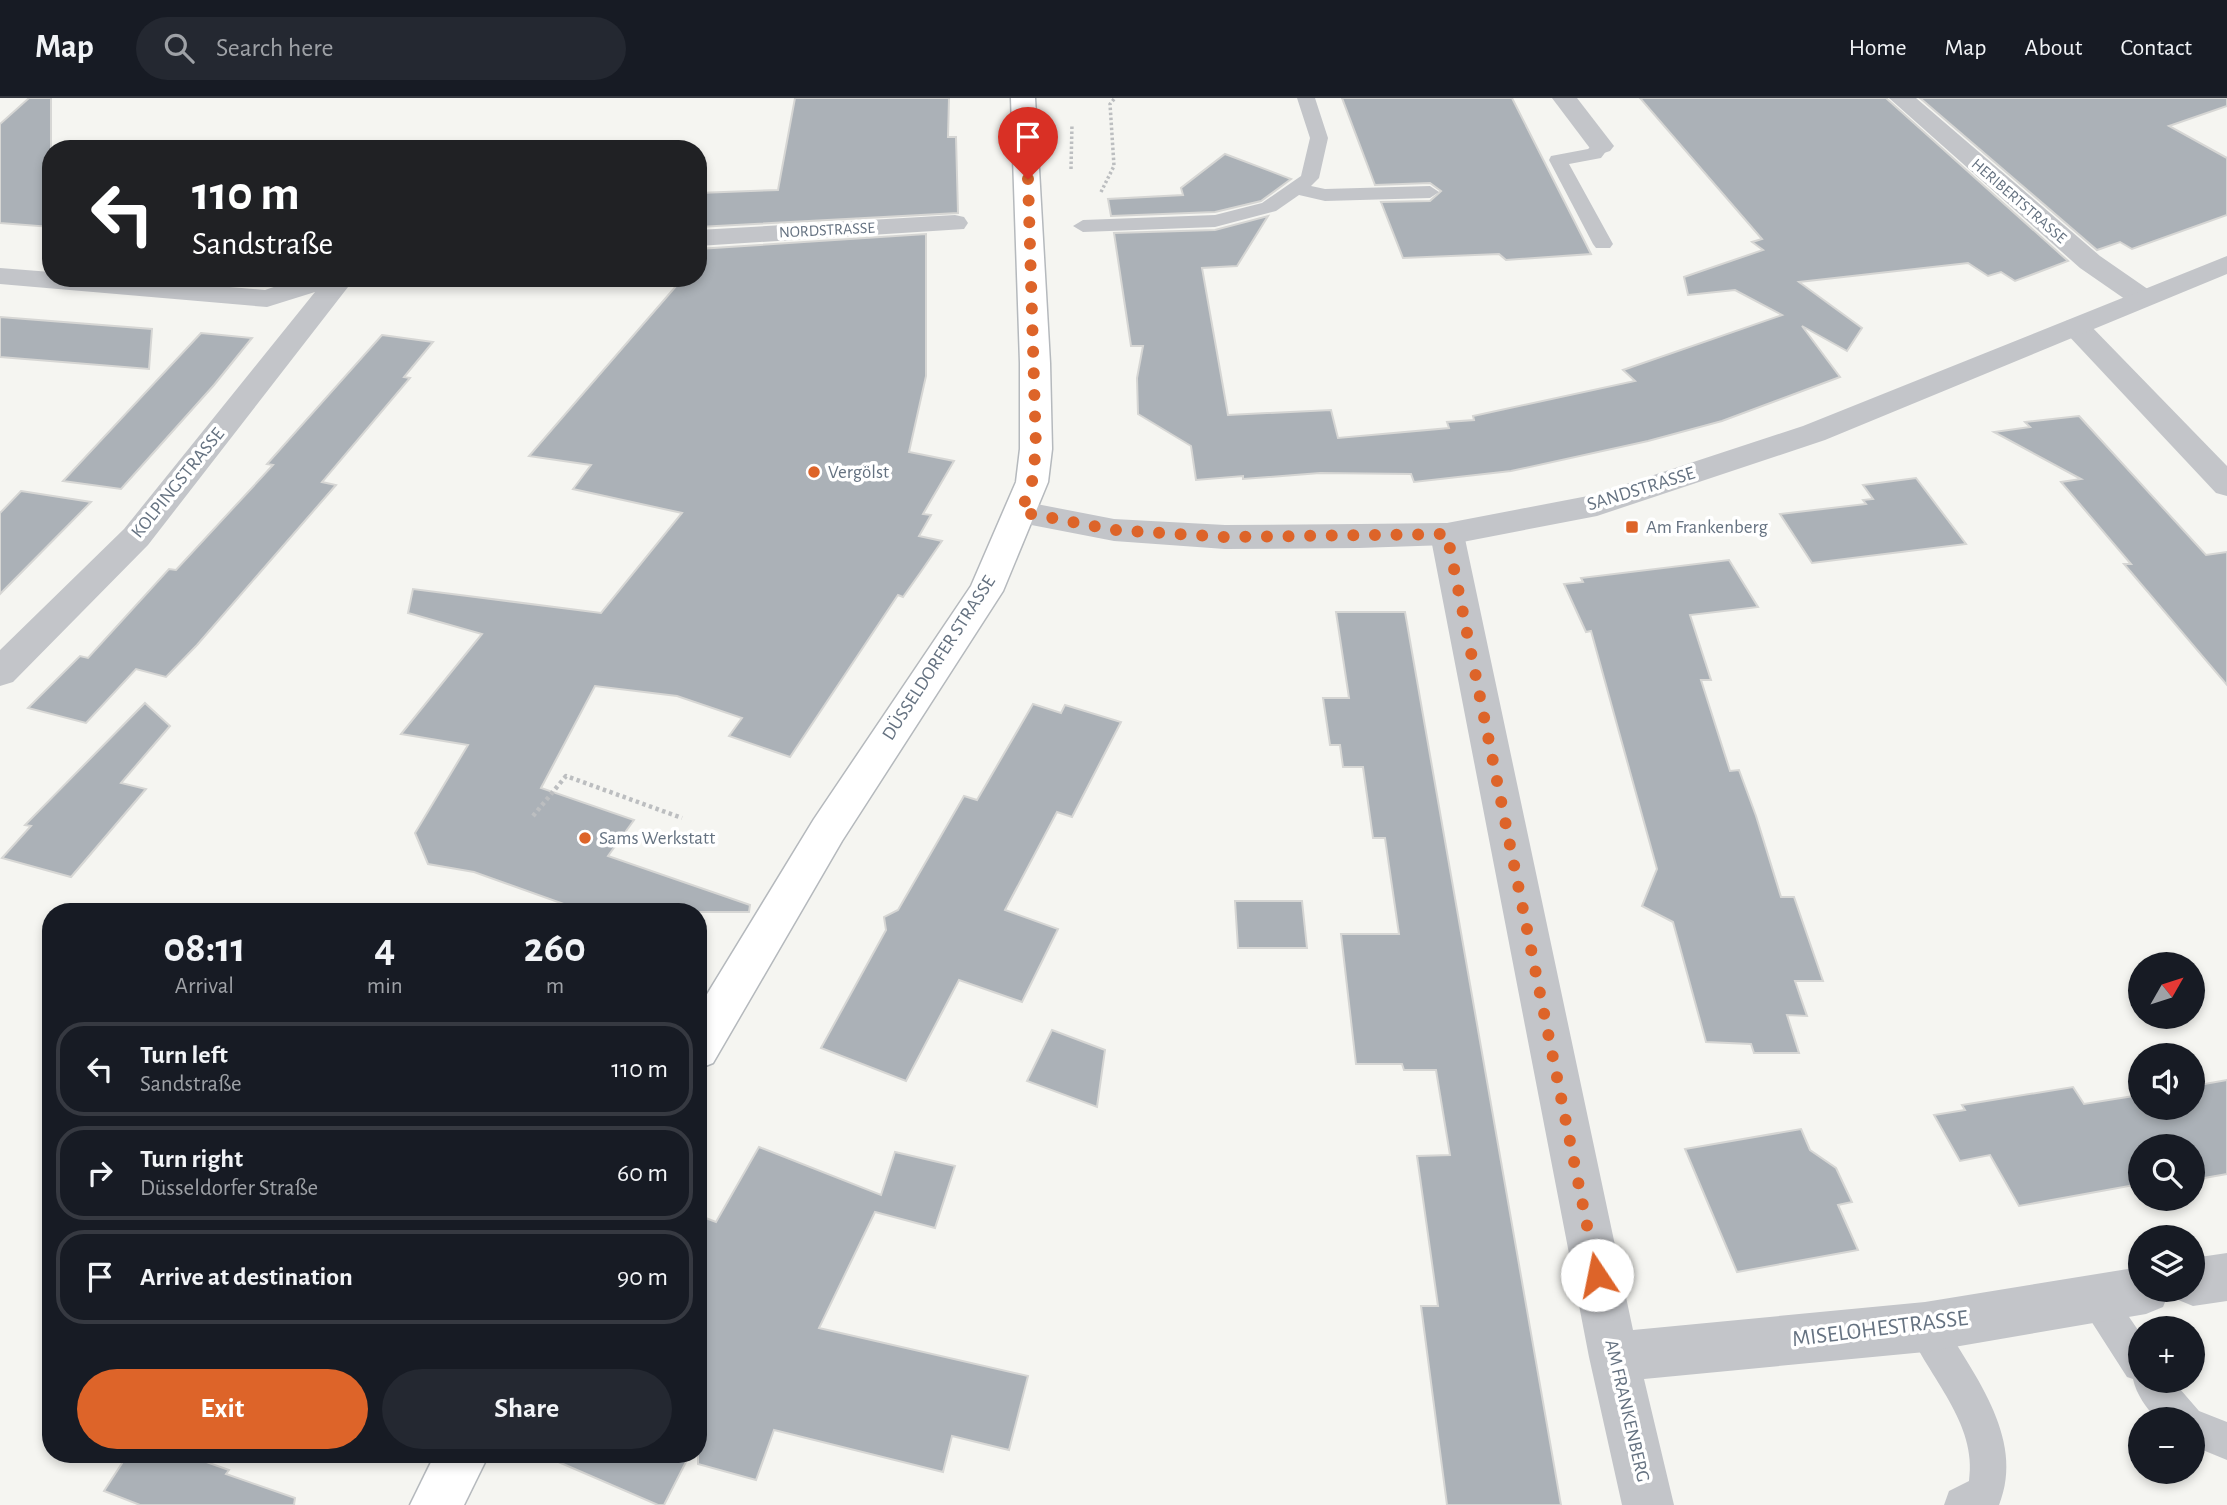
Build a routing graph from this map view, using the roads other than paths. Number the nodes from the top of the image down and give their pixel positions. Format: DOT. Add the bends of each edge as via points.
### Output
graph roads {
  1 [pos="1023,98"];
  2 [pos="1306,98"];
  3 [pos="1564,98"];
  4 [pos="1901,98"];
  5 [pos="1601,146"];
  6 [pos="1295,188"];
  7 [pos="1430,192"];
  8 [pos="955,223"];
  9 [pos="1083,226"];
  10 [pos="707,237"];
  11 [pos="1603,244"];
  12 [pos="2227,264"];
  13 [pos="0,276"];
  14 [pos="42,280"];
  15 [pos="128,287"];
  16 [pos="302,287"];
  17 [pos="334,287"];
  18 [pos="2142,298"];
  19 [pos="2076,327"];
  20 [pos="2227,485"];
  21 [pos="1021,512"];
  22 [pos="1447,534"];
  23 [pos="0,673"];
  24 [pos="707,1034"];
  25 [pos="2227,1277"];
  26 [pos="2205,1280"];
  27 [pos="2128,1293"];
  28 [pos="2096,1298"];
  29 [pos="1925,1327"];
  30 [pos="2128,1346"];
  31 [pos="1614,1357"];
  32 [pos="2159,1393"];
  33 [pos="2172,1407"];
  34 [pos="2205,1432"];
  35 [pos="2227,1441"];
  36 [pos="459,1463"];
  37 [pos="436,1505"];
  38 [pos="1648,1505"];
  39 [pos="1963,1505"];
  1 -- 21 [label="main road, DÜSSELDORFER STRASSE" via="1036,449 1032,482"];
  2 -- 6 [label="lane" via="1319,138 1310,178"];
  3 -- 5 [label="street"];
  4 -- 18 [label="street, HERIBERTSTRASSE" via="2091,262"];
  5 -- 11 [label="lane" via="1594,153 1558,160"];
  6 -- 7 [label="lane" via="1325,195"];
  6 -- 9 [label="lane" via="1269,207 1215,222"];
  8 -- 10 [label="street, NORDSTRASSE"];
  12 -- 18 [label="street, SANDSTRASSE"];
  13 -- 14 [label="street"];
  15 -- 16 [label="street" via="267,299"];
  17 -- 23 [label="street, KOLPINGSTRASSE" via="136,537"];
  18 -- 19 [label="street, SANDSTRASSE"];
  19 -- 20 [label="street"];
  19 -- 22 [label="street, SANDSTRASSE" via="1814,433 1610,501"];
  21 -- 22 [label="street, SANDSTRASSE" via="1114,530 1225,537"];
  21 -- 24 [label="main road, DÜSSELDORFER STRASSE" via="986,591 828,830"];
  22 -- 31 [label="street, AM FRANKENBERG"];
  25 -- 26 [label="street"];
  27 -- 28 [label="street, MISELOHESTRASSE"];
  28 -- 29 [label="street, MISELOHESTRASSE"];
  28 -- 30 [label="lane"];
  29 -- 31 [label="street, MISELOHESTRASSE"];
  29 -- 39 [label="lane" via="1988,1448 1986,1493"];
  31 -- 38 [label="street, AM FRANKENBERG"];
  32 -- 33 [label="lane"];
  34 -- 35 [label="lane"];
  36 -- 37 [label="main road"];
}
